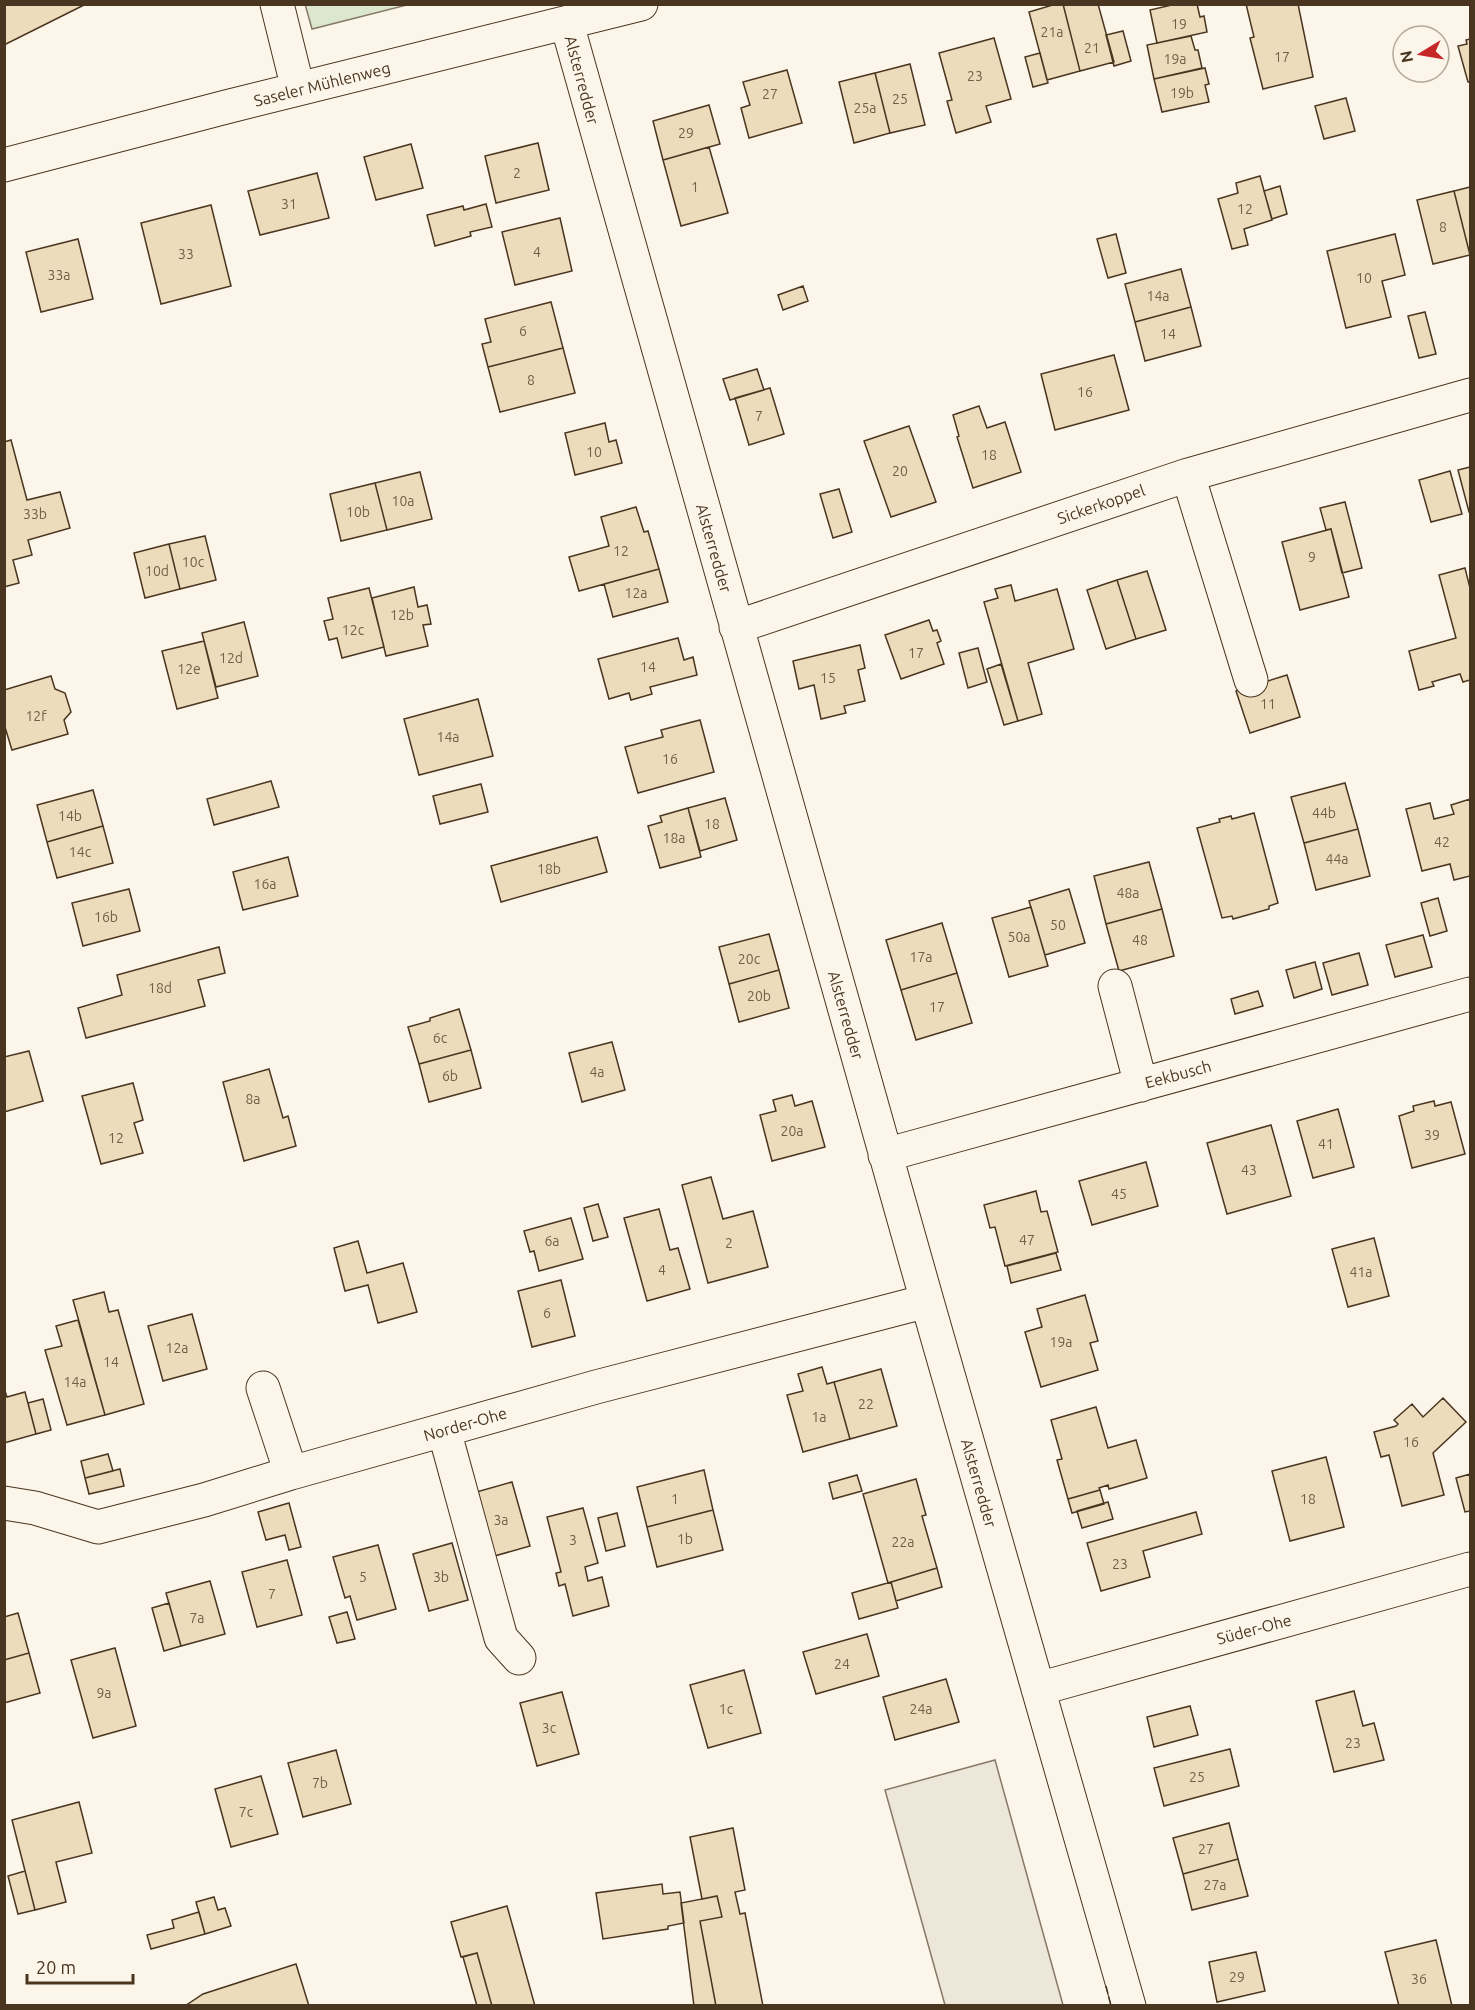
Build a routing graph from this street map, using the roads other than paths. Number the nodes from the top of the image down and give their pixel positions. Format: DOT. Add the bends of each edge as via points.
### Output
graph roads {
  1 [pos="277,4"];
  2 [pos="640,4"];
  3 [pos="567,24"];
  4 [pos="298,89"];
  5 [pos="4,165"];
  6 [pos="1470,395"];
  7 [pos="1188,475"];
  8 [pos="736,627"];
  9 [pos="1251,680"];
  10 [pos="1115,986"];
  11 [pos="1470,994"];
  12 [pos="1141,1085"];
  13 [pos="885,1155"];
  14 [pos="927,1301"];
  15 [pos="263,1388"];
  16 [pos="444,1430"];
  17 [pos="291,1473"];
  18 [pos="4,1503"];
  19 [pos="1470,1569"];
  20 [pos="519,1658"];
  21 [pos="1038,1689"];
  22 [pos="1129,2006"];
  1 -- 4 [label="street"];
  2 -- 3 [label="street, Saseler Mühlenweg"];
  3 -- 4 [label="street, Saseler Mühlenweg"];
  3 -- 8 [label="street, Alsterredder"];
  4 -- 5 [label="street, Saseler Mühlenweg"];
  6 -- 7 [label="street, Sickerkoppel"];
  7 -- 8 [label="street, Sickerkoppel"];
  7 -- 9 [label="street"];
  8 -- 13 [label="street, Alsterredder"];
  10 -- 12 [label="street"];
  11 -- 12 [label="street, Eekbusch"];
  12 -- 13 [label="street, Eekbusch"];
  13 -- 14 [label="street, Alsterredder"];
  14 -- 16 [label="street, Norder-Ohe"];
  14 -- 21 [label="street, Alsterredder"];
  15 -- 17 [label="street"];
  16 -- 17 [label="street, Norder-Ohe"];
  16 -- 20 [label="street" via="501,1638"];
  17 -- 18 [label="street, Norder-Ohe" via="98,1527"];
  19 -- 21 [label="street, Süder-Ohe"];
  21 -- 22 [label="street, Alsterredder"];
}
